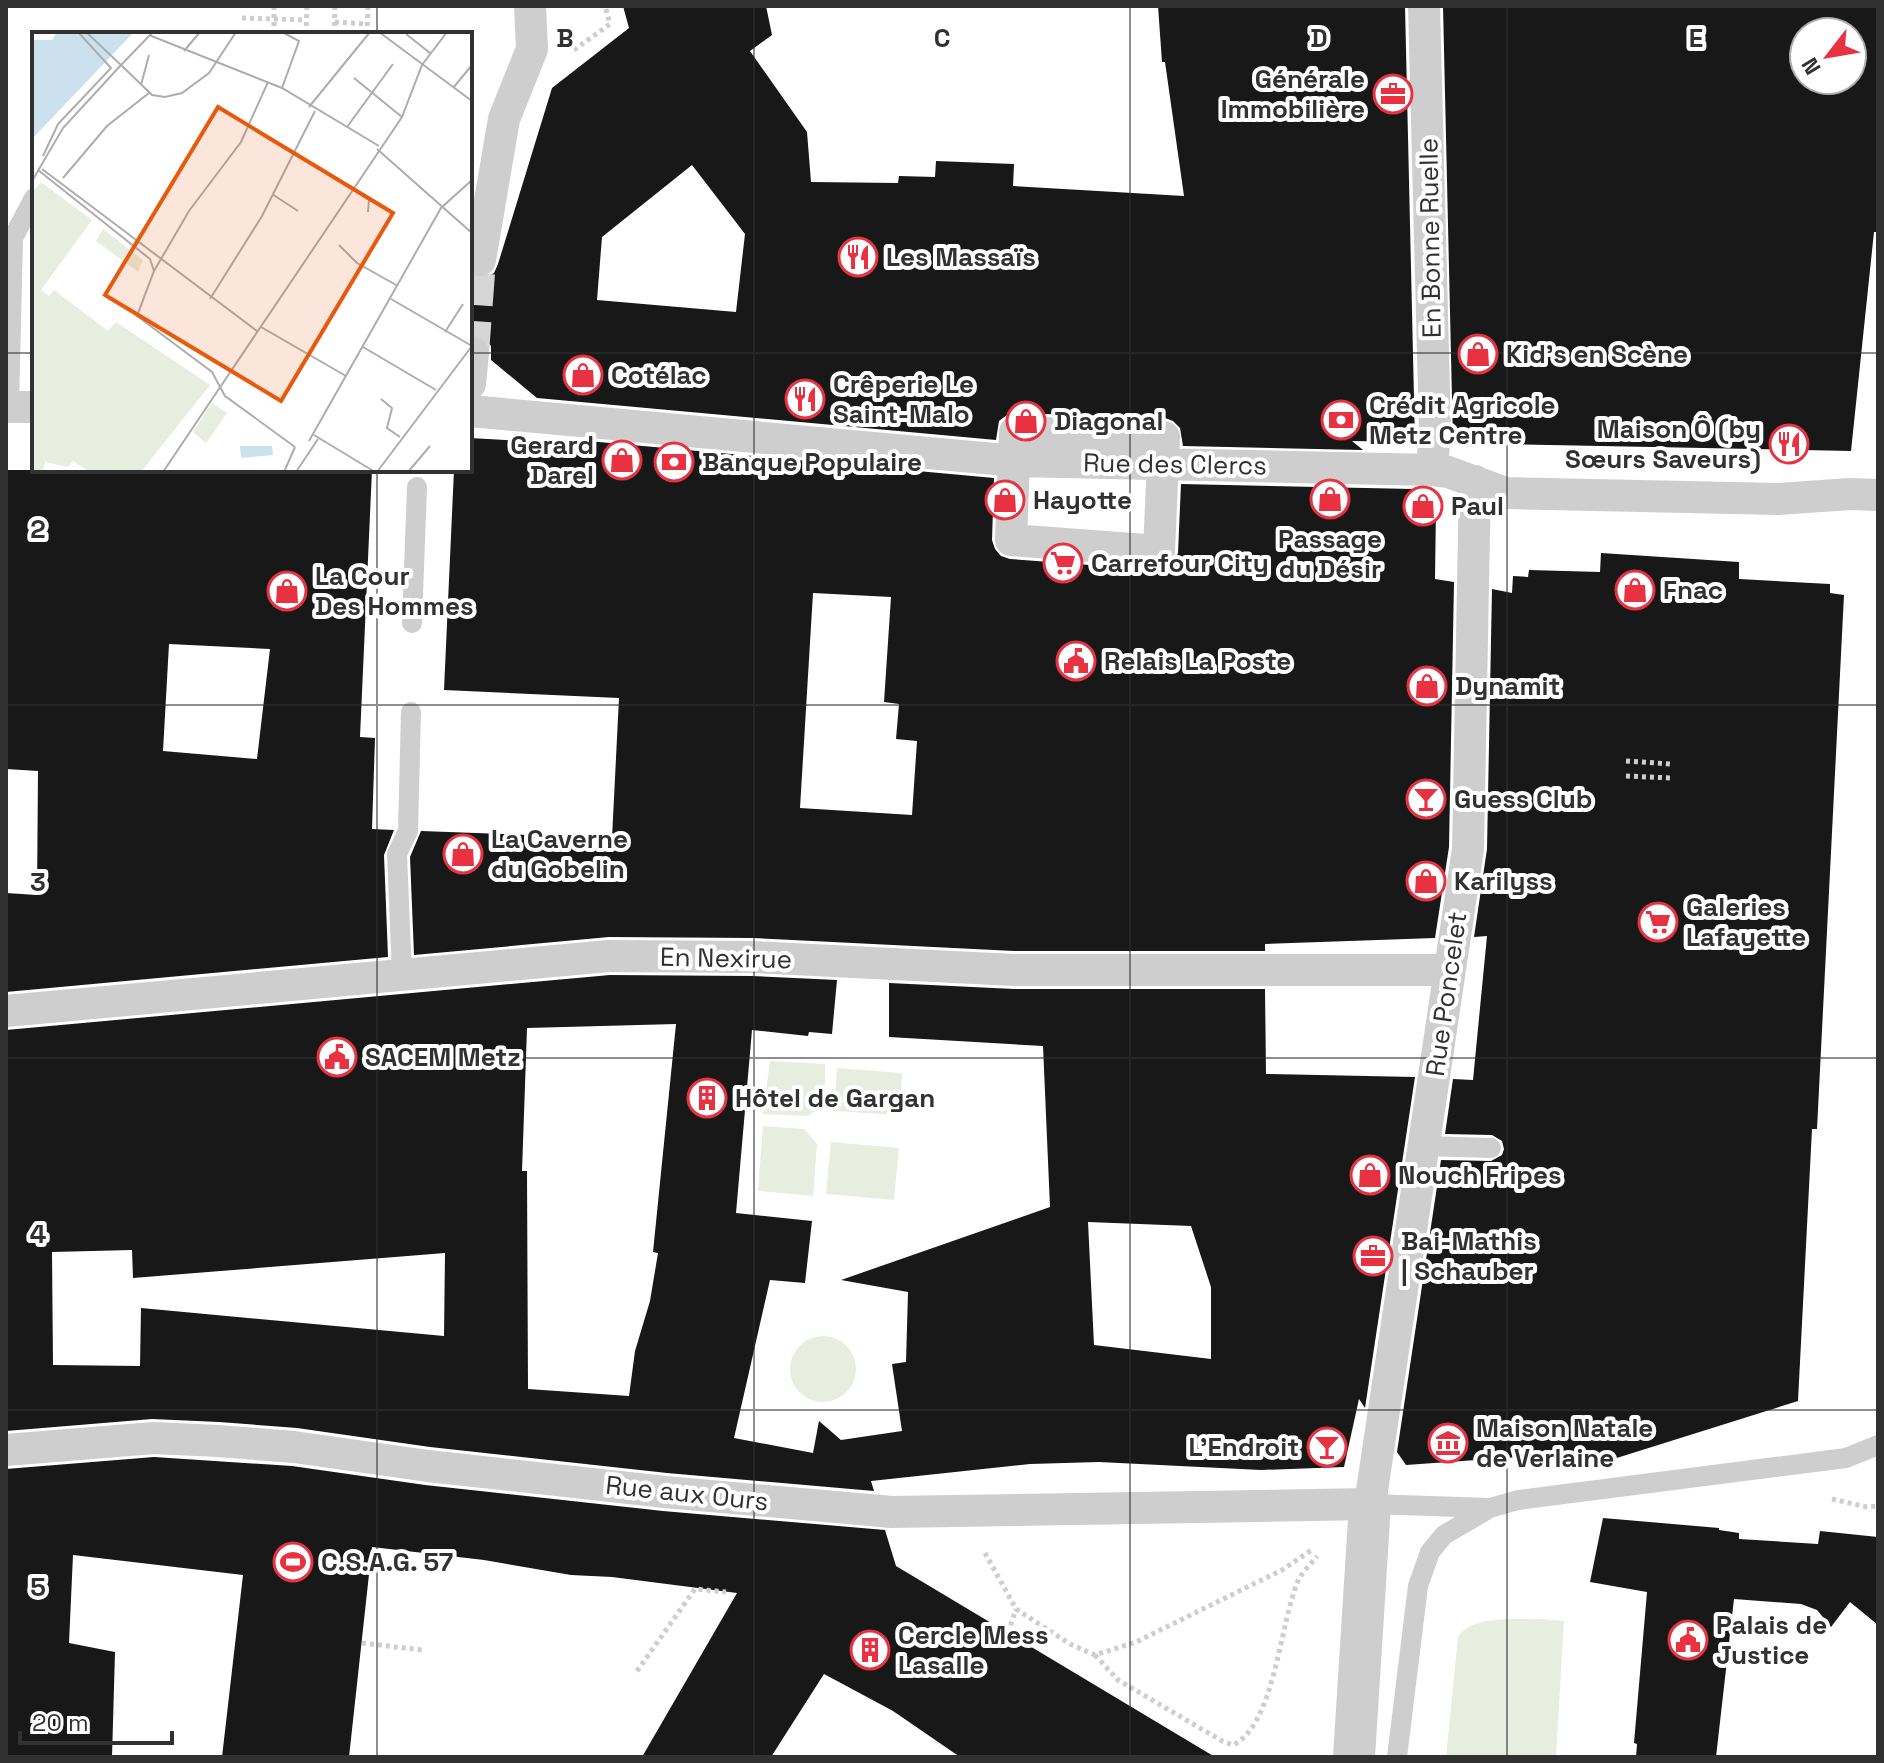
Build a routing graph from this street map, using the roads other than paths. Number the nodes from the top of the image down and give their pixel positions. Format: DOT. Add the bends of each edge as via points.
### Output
graph roads {
  1 [pos="530,6"];
  2 [pos="1424,6"];
  3 [pos="32,202"];
  4 [pos="480,260"];
  5 [pos="16,407"];
  6 [pos="472,411"];
  7 [pos="1016,461"];
  8 [pos="1162,465"];
  9 [pos="1432,470"];
  10 [pos="1475,481"];
  11 [pos="417,487"];
  12 [pos="1878,495"];
  13 [pos="412,623"];
  14 [pos="411,712"];
  15 [pos="1448,970"];
  16 [pos="402,975"];
  17 [pos="6,1011"];
  18 [pos="1424,1146"];
  19 [pos="1491,1148"];
  20 [pos="1874,1447"];
  21 [pos="6,1450"];
  22 [pos="1370,1504"];
  23 [pos="1490,1508"];
  24 [pos="1354,1757"];
  25 [pos="1397,1757"];
  1 -- 4 [label="street" via="532,49 504,119"];
  2 -- 9 [label="street, En Bonne Ruelle"];
  3 -- 5 [label="lane" via="13,238"];
  6 -- 7 [label="street"];
  7 -- 8 [label="street" via="1015,432 1164,437"];
  7 -- 8 [label="street" via="1011,540 1159,551"];
  8 -- 9 [label="street, Rue des Clercs"];
  9 -- 10 [label="street, Rue des Clercs"];
  10 -- 12 [label="street, Rue des Clercs" via="1506,493 1778,499"];
  10 -- 15 [label="street, Rue Poncelet" via="1468,849"];
  11 -- 13 [label="lane"];
  14 -- 16 [label="lane" via="408,831 397,854"];
  15 -- 16 [label="street, En Nexirue" via="1014,970 609,956"];
  15 -- 18 [label="street, Rue Poncelet"];
  16 -- 17 [label="street, En Nexirue"];
  18 -- 19 [label="lane"];
  18 -- 22 [label="street, Rue Poncelet"];
  20 -- 23 [label="lane" via="1846,1458 1518,1500"];
  21 -- 22 [label="street, Rue aux Ours" via="154,1438 218,1441 892,1512"];
  22 -- 23 [label="lane"];
  22 -- 24 [label="street"];
  23 -- 25 [label="lane" via="1444,1535 1430,1552 1418,1586"];
}
